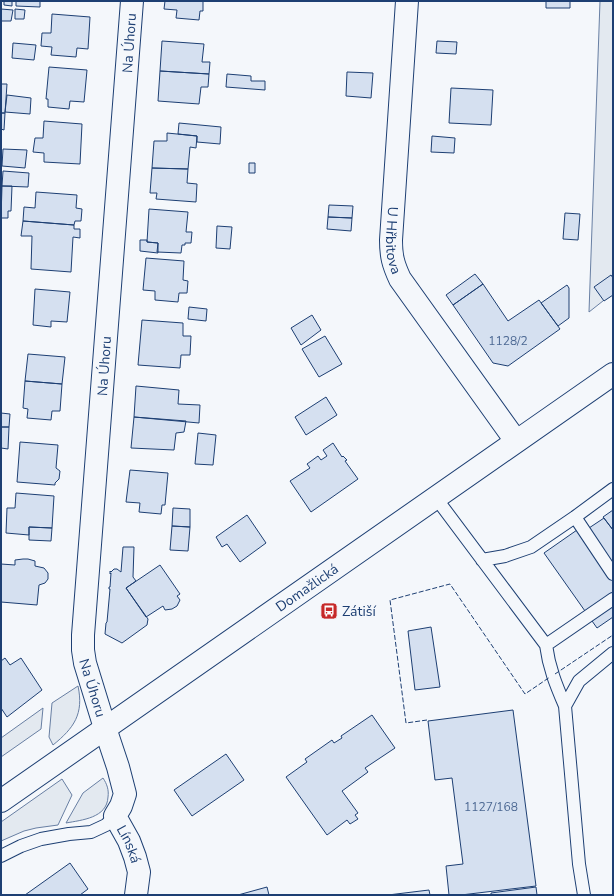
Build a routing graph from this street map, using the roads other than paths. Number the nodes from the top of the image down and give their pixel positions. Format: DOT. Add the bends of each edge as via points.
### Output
graph roads {
  1 [pos="132,1"];
  2 [pos="407,1"];
  3 [pos="613,374"];
  4 [pos="516,441"];
  5 [pos="613,489"];
  6 [pos="436,498"];
  7 [pos="575,518"];
  8 [pos="482,560"];
  9 [pos="613,574"];
  10 [pos="613,599"];
  11 [pos="546,645"];
  12 [pos="613,653"];
  13 [pos="565,706"];
  14 [pos="105,728"];
  15 [pos="1,801"];
  16 [pos="115,816"];
  17 [pos="1,856"];
  18 [pos="136,895"];
  19 [pos="584,895"];
  1 -- 14 [label="street, Na Úhoru" via="83,635 85,663"];
  2 -- 4 [label="street, U Hřbitova" via="391,254 400,279"];
  3 -- 4 [label="street, Domažlická"];
  4 -- 6 [label="street, Domažlická"];
  5 -- 7 [label="lane"];
  6 -- 8 [label="lane"];
  6 -- 14 [label="street, Domažlická"];
  7 -- 8 [label="lane" via="531,547 505,556"];
  7 -- 9 [label="lane"];
  8 -- 11 [label="lane"];
  10 -- 11 [label="lane"];
  11 -- 13 [label="lane" via="552,675"];
  12 -- 13 [label="lane" via="579,681"];
  13 -- 19 [label="lane" via="578,864"];
  14 -- 15 [label="street, Domažlická"];
  14 -- 16 [label="street, Línská" via="125,794"];
  16 -- 17 [label="lane" via="106,825 91,832 41,839"];
  16 -- 18 [label="street, Línská" via="130,841 139,872"];
}
